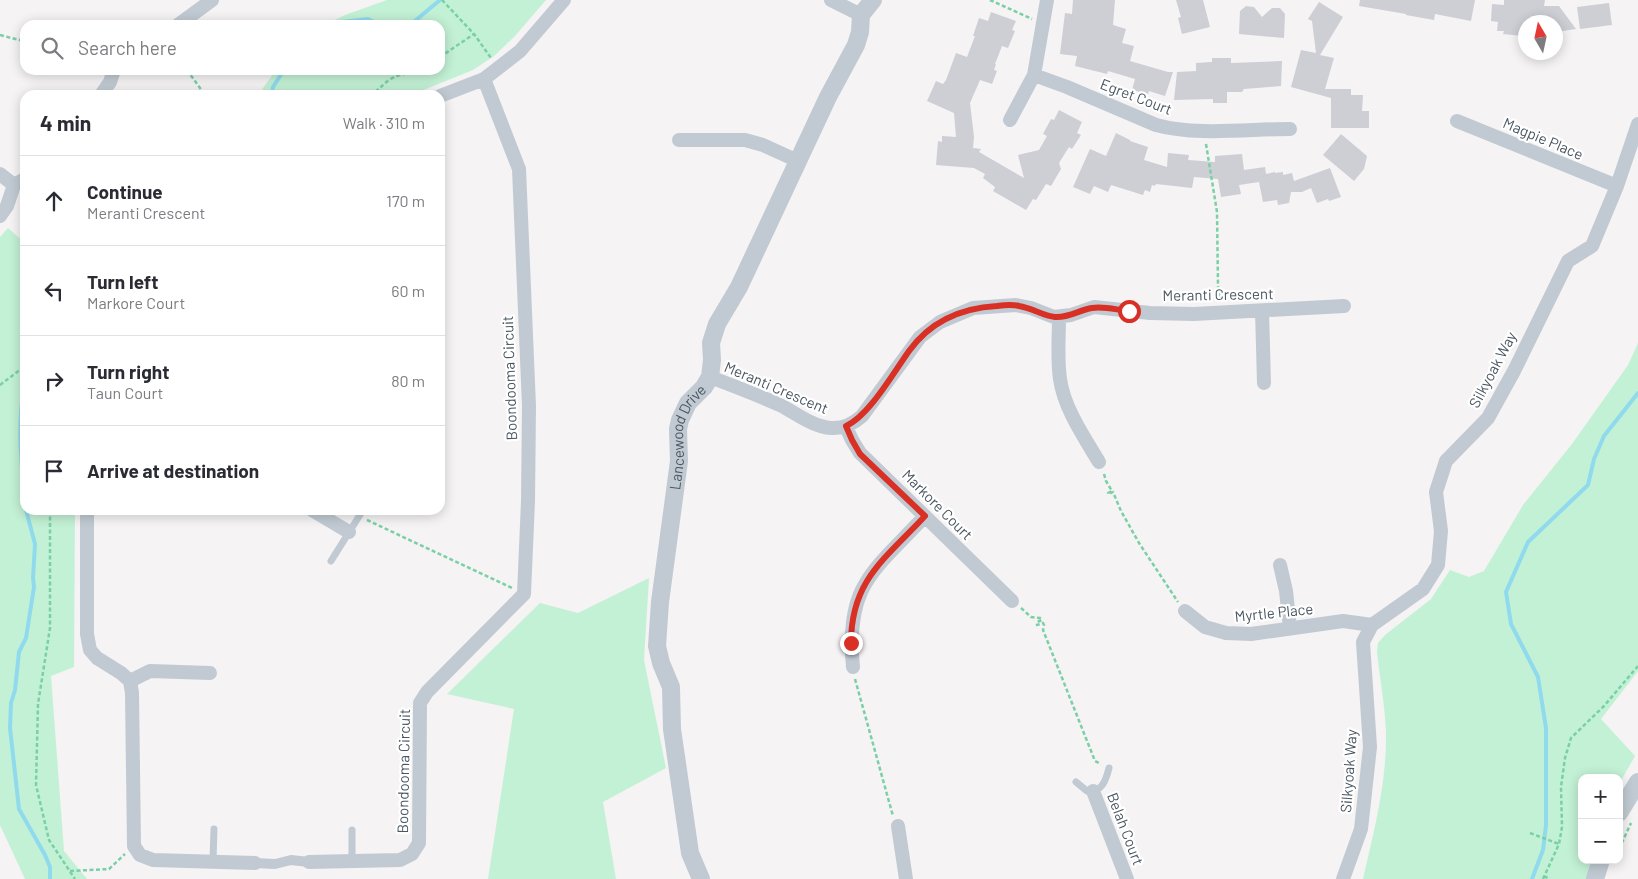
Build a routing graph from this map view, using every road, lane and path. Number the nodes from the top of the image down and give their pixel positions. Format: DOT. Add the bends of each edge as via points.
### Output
graph roads {
  1 [pos="212,0"];
  2 [pos="442,0"];
  3 [pos="564,0"];
  4 [pos="831,0"];
  5 [pos="873,0"];
  6 [pos="990,0"];
  7 [pos="1047,0"];
  8 [pos="861,15"];
  9 [pos="185,20"];
  10 [pos="1043,22"];
  11 [pos="0,34"];
  12 [pos="474,34"];
  13 [pos="20,40"];
  14 [pos="445,54"];
  15 [pos="498,68"];
  16 [pos="112,75"];
  17 [pos="191,75"];
  18 [pos="399,75"];
  19 [pos="1034,75"];
  20 [pos="484,79"];
  21 [pos="104,90"];
  22 [pos="202,90"];
  23 [pos="380,90"];
  24 [pos="445,94"];
  25 [pos="1010,120"];
  26 [pos="1457,121"];
  27 [pos="1638,124"];
  28 [pos="1290,129"];
  29 [pos="1206,130"];
  30 [pos="679,140"];
  31 [pos="798,161"];
  32 [pos="0,174"];
  33 [pos="20,182"];
  34 [pos="1617,186"];
  35 [pos="0,216"];
  36 [pos="1344,306"];
  37 [pos="1262,311"];
  38 [pos="1221,314"];
  39 [pos="1059,317"];
  40 [pos="20,370"];
  41 [pos="710,377"];
  42 [pos="1264,383"];
  43 [pos="0,385"];
  44 [pos="846,426"];
  45 [pos="1099,462"];
  46 [pos="50,515"];
  47 [pos="87,515"];
  48 [pos="320,515"];
  49 [pos="360,515"];
  50 [pos="365,515"];
  51 [pos="925,516"];
  52 [pos="349,532"];
  53 [pos="331,561"];
  54 [pos="1280,565"];
  55 [pos="524,594"];
  56 [pos="1012,601"];
  57 [pos="1185,611"];
  58 [pos="1372,625"];
  59 [pos="1290,628"];
  60 [pos="1638,666"];
  61 [pos="853,667"];
  62 [pos="210,673"];
  63 [pos="130,681"];
  64 [pos="1109,768"];
  65 [pos="1076,782"];
  66 [pos="1638,782"];
  67 [pos="1094,791"];
  68 [pos="1625,817"];
  69 [pos="898,826"];
  70 [pos="214,830"];
  71 [pos="352,830"];
  72 [pos="1530,833"];
  73 [pos="1558,844"];
  74 [pos="134,846"];
  75 [pos="213,860"];
  76 [pos="255,862"];
  77 [pos="308,862"];
  78 [pos="352,862"];
  79 [pos="1599,864"];
  80 [pos="70,871"];
  81 [pos="1544,878"];
  82 [pos="75,879"];
  83 [pos="701,879"];
  84 [pos="906,879"];
  85 [pos="1127,879"];
  86 [pos="1344,879"];
  87 [pos="1550,879"];
  88 [pos="1596,879"];
  1 -- 9 [label="street"];
  2 -- 12 [label="path"];
  3 -- 15 [label="street" via="520,51"];
  4 -- 8 [label="street"];
  5 -- 8 [label="street"];
  6 -- 10 [label="path"];
  7 -- 10 [label="street"];
  8 -- 31 [label="street, Lancewood Drive" via="856,45"];
  10 -- 19 [label="street"];
  11 -- 13 [label="path"];
  12 -- 14 [label="path"];
  12 -- 15 [label="path"];
  15 -- 20 [label="street"];
  16 -- 21 [label="street"];
  17 -- 22 [label="path"];
  18 -- 23 [label="path"];
  19 -- 25 [label="street"];
  19 -- 29 [label="street, Egret Court" via="1156,125"];
  20 -- 24 [label="street"];
  20 -- 55 [label="street, Boondooma Circuit" via="518,169 529,406"];
  26 -- 34 [label="street, Magpie Place"];
  27 -- 34 [label="street, Silkyoak Way"];
  28 -- 29 [label="street, Egret Court"];
  29 -- 38 [label="path" via="1217,212"];
  30 -- 31 [label="street" via="745,140"];
  31 -- 41 [label="street, Lancewood Drive" via="739,287 717,324 711,343"];
  32 -- 33 [label="street"];
  33 -- 35 [label="street"];
  34 -- 58 [label="street, Silkyoak Way" via="1592,246 1568,261 1488,418 1446,461 1436,492 1441,531 1438,565 1423,589"];
  36 -- 37 [label="street, Meranti Crescent"];
  37 -- 38 [label="street, Meranti Crescent"];
  37 -- 42 [label="street"];
  38 -- 39 [label="street, Meranti Crescent" via="1175,314 1094,307"];
  39 -- 44 [label="street" via="1008,305 973,308 940,322 920,337 862,416"];
  39 -- 45 [label="street" via="1059,366 1063,392"];
  40 -- 43 [label="path"];
  41 -- 44 [label="street, Meranti Crescent" via="819,425 832,429"];
  41 -- 83 [label="street, Lancewood Drive" via="688,403 678,429 680,461 656,638 658,654 671,687 672,729 690,853"];
  44 -- 51 [label="street, Markore Court" via="860,454"];
  45 -- 57 [label="path" via="1112,491 1108,493 1113,492 1140,543"];
  46 -- 80 [label="path" via="50,628 38,704 36,786 49,840"];
  47 -- 63 [label="street" via="87,634 90,650"];
  48 -- 52 [label="street"];
  49 -- 52 [label="lane"];
  50 -- 55 [label="path"];
  51 -- 56 [label="street, Markore Court"];
  51 -- 61 [label="street" via="881,561 861,590 851,632"];
  52 -- 53 [label="lane"];
  54 -- 59 [label="street"];
  55 -- 78 [label="street, Boondooma Circuit" via="427,692 420,703 419,843 412,854 400,860"];
  56 -- 64 [label="path" via="1031,617 1042,620 1037,622 1038,625 1043,623 1095,761"];
  57 -- 59 [label="street, Myrtle Place" via="1205,627 1226,633 1251,634"];
  58 -- 59 [label="street, Myrtle Place" via="1343,621"];
  58 -- 86 [label="street, Silkyoak Way" via="1363,642 1370,747 1361,829"];
  60 -- 73 [label="path" via="1571,738 1561,787 1562,827"];
  61 -- 69 [label="path" via="887,799"];
  62 -- 63 [label="street" via="150,671"];
  63 -- 74 [label="street"];
  64 -- 67 [label="lane" via="1101,786"];
  65 -- 67 [label="lane" via="1087,791"];
  66 -- 68 [label="street"];
  67 -- 85 [label="street, Belah Court"];
  69 -- 84 [label="street"];
  70 -- 75 [label="lane"];
  71 -- 78 [label="lane"];
  72 -- 73 [label="path"];
  73 -- 81 [label="path"];
  74 -- 75 [label="street, Boondooma Circuit" via="140,855 153,860"];
  74 -- 80 [label="path" via="109,869"];
  75 -- 76 [label="street, Boondooma Circuit"];
  76 -- 77 [label="street, Boondooma Circuit"];
  77 -- 78 [label="street, Boondooma Circuit"];
  79 -- 88 [label="street"];
  80 -- 82 [label="path"];
  81 -- 87 [label="path"];
}
